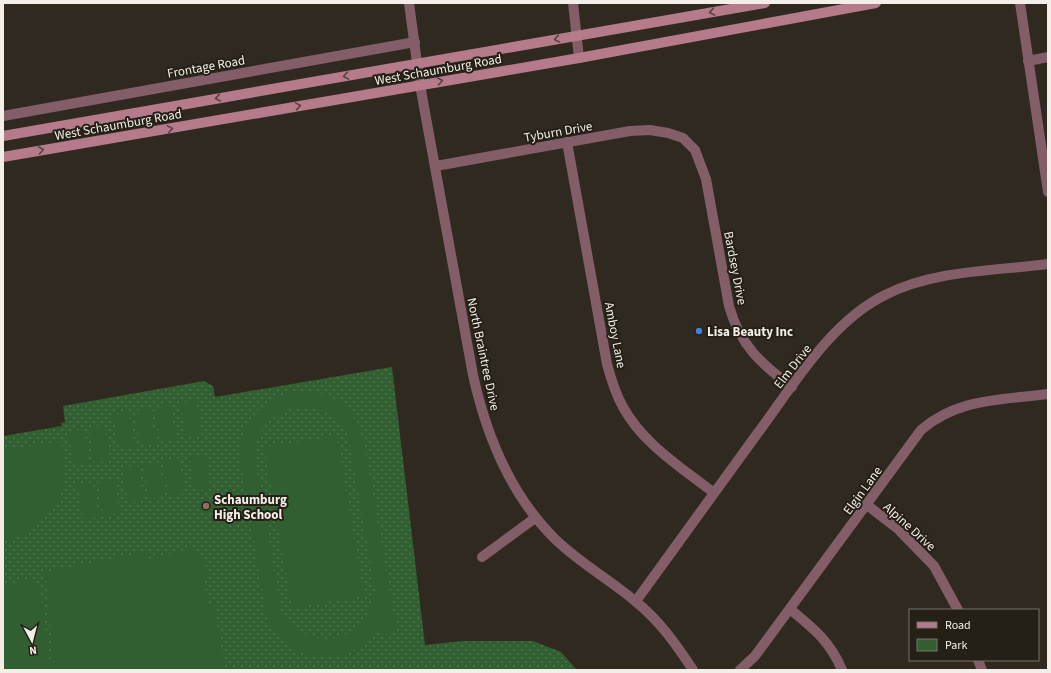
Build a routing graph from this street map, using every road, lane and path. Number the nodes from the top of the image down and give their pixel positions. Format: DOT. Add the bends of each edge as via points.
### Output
graph roads {
  1 [pos="409,3"];
  2 [pos="573,3"];
  3 [pos="765,3"];
  4 [pos="876,3"];
  5 [pos="1020,3"];
  6 [pos="577,36"];
  7 [pos="414,42"];
  8 [pos="1048,57"];
  9 [pos="579,58"];
  10 [pos="1028,61"];
  11 [pos="418,64"];
  12 [pos="420,85"];
  13 [pos="3,116"];
  14 [pos="3,136"];
  15 [pos="683,138"];
  16 [pos="567,142"];
  17 [pos="3,157"];
  18 [pos="436,166"];
  19 [pos="1048,186"];
  20 [pos="1048,264"];
  21 [pos="792,387"];
  22 [pos="1048,394"];
  23 [pos="714,493"];
  24 [pos="867,505"];
  25 [pos="535,518"];
  26 [pos="482,557"];
  27 [pos="636,601"];
  28 [pos="790,609"];
  29 [pos="957,609"];
  30 [pos="693,670"];
  31 [pos="740,670"];
  32 [pos="842,670"];
  1 -- 7 [label="street, North Braintree Drive"];
  2 -- 6 [label="street"];
  3 -- 6 [label="main road, West Schaumburg Road, one-way"];
  4 -- 9 [label="main road, West Schaumburg Road"];
  5 -- 10 [label="street"];
  6 -- 9 [label="street"];
  6 -- 11 [label="main road, West Schaumburg Road, one-way"];
  7 -- 11 [label="street, North Braintree Drive"];
  7 -- 13 [label="street, Frontage Road"];
  8 -- 10 [label="street"];
  12 -- 9 [label="main road, West Schaumburg Road, one-way"];
  10 -- 19 [label="street"];
  11 -- 12 [label="street, North Braintree Drive"];
  11 -- 14 [label="main road, West Schaumburg Road, one-way"];
  17 -- 12 [label="main road, West Schaumburg Road, one-way"];
  12 -- 18 [label="street, North Braintree Drive"];
  15 -- 16 [label="street, Tyburn Drive" via="643,130"];
  15 -- 21 [label="street, Bardsey Drive" via="695,150 706,179 729,306 735,324 744,343 757,358"];
  16 -- 18 [label="street, Tyburn Drive"];
  16 -- 23 [label="street, Amboy Lane" via="607,364 614,389 637,428 659,450"];
  18 -- 25 [label="street, North Braintree Drive" via="481,409 505,467"];
  20 -- 21 [label="street, Elm Drive" via="942,277 885,295 841,326"];
  21 -- 23 [label="street, Elm Drive"];
  22 -- 24 [label="street, Elgin Lane" via="974,403 959,407 933,420 921,430"];
  23 -- 27 [label="street, Elm Drive"];
  24 -- 28 [label="street, Elgin Lane"];
  24 -- 29 [label="street, Alpine Drive" via="898,529 934,566"];
  25 -- 26 [label="street"];
  25 -- 27 [label="street, North Braintree Drive" via="570,552"];
  27 -- 30 [label="street, North Braintree Drive" via="670,636"];
  28 -- 31 [label="street, Elgin Lane" via="755,656"];
  28 -- 32 [label="street" via="829,644"];
}
